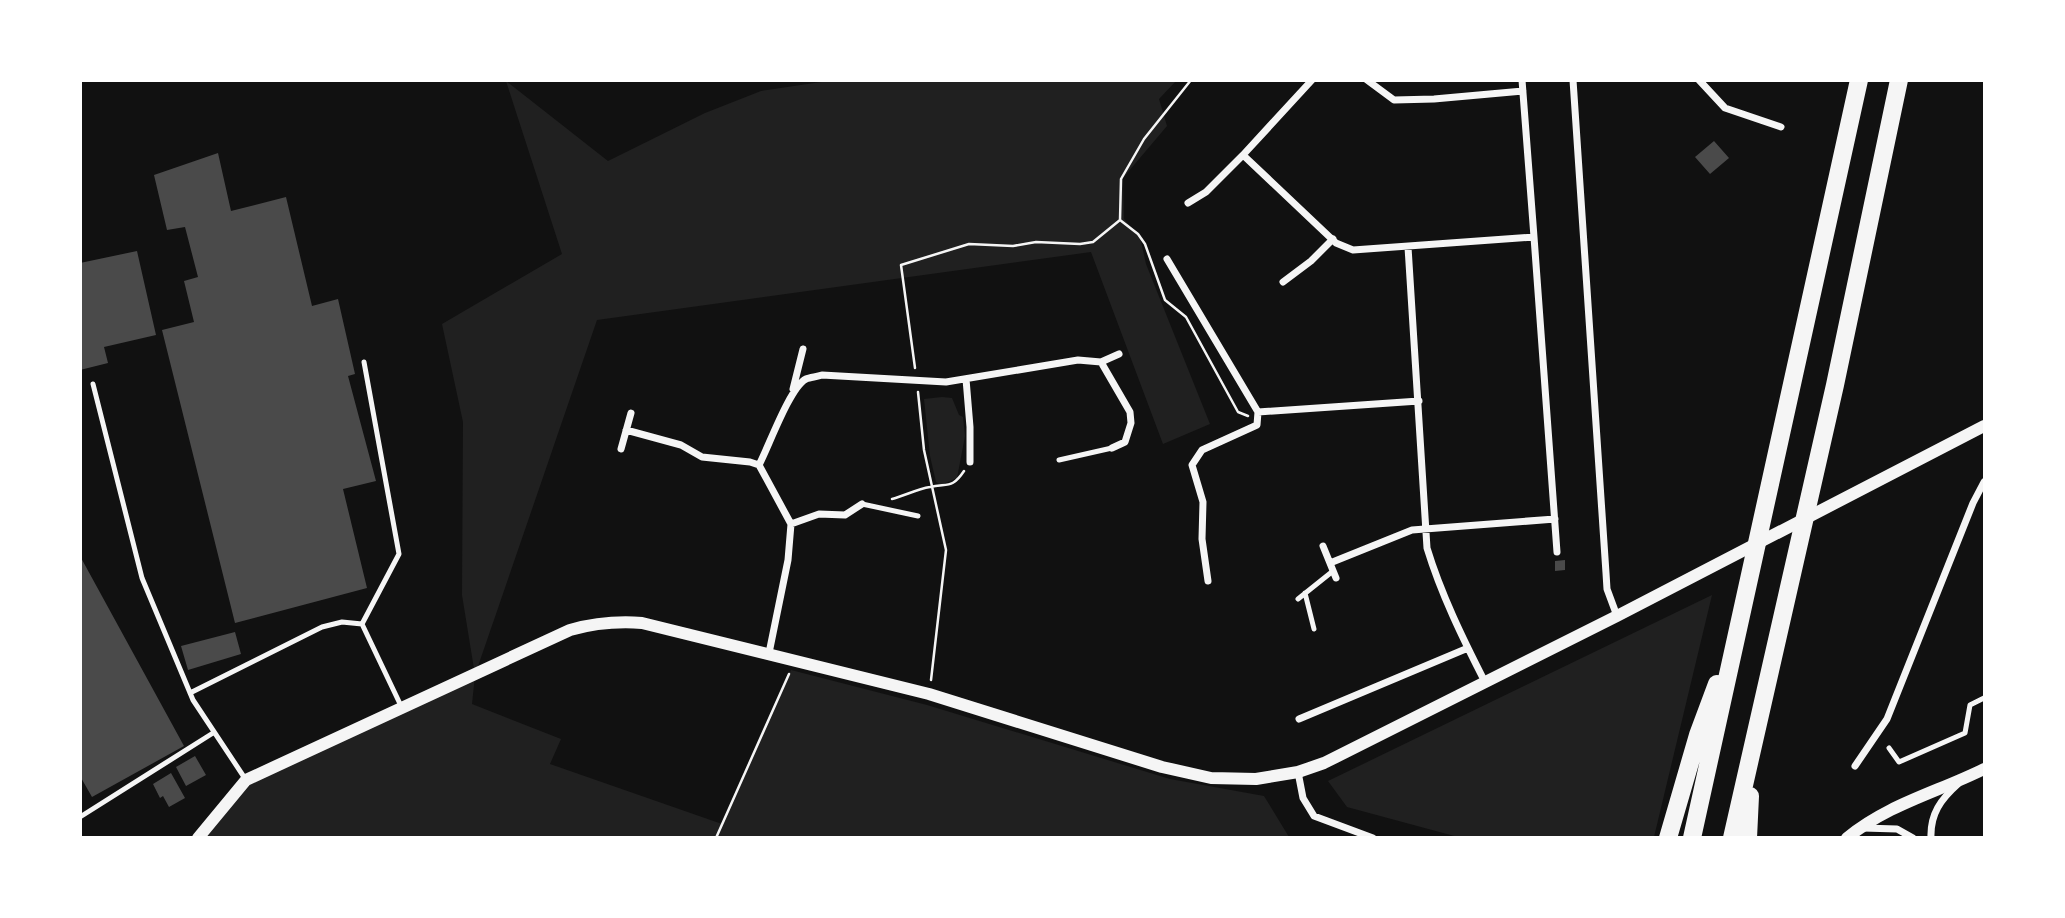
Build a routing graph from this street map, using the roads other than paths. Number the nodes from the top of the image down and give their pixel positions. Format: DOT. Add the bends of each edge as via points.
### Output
graph roads {
  1 [pos="1312,80"];
  2 [pos="1367,80"];
  3 [pos="1522,80"];
  4 [pos="1573,80"];
  5 [pos="1699,80"];
  6 [pos="1859,80"];
  7 [pos="1899,80"];
  8 [pos="1523,91"];
  9 [pos="1781,127"];
  10 [pos="1243,155"];
  11 [pos="1188,203"];
  12 [pos="1534,237"];
  13 [pos="1333,239"];
  14 [pos="1409,247"];
  15 [pos="1167,258"];
  16 [pos="1283,282"];
  17 [pos="803,349"];
  18 [pos="1119,354"];
  19 [pos="365,362"];
  20 [pos="1101,362"];
  21 [pos="966,379"];
  22 [pos="93,384"];
  23 [pos="792,392"];
  24 [pos="1419,401"];
  25 [pos="631,413"];
  26 [pos="1259,414"];
  27 [pos="1984,426"];
  28 [pos="626,430"];
  29 [pos="1112,448"];
  30 [pos="621,449"];
  31 [pos="1059,460"];
  32 [pos="970,462"];
  33 [pos="759,465"];
  34 [pos="1984,482"];
  35 [pos="865,505"];
  36 [pos="918,516"];
  37 [pos="1555,519"];
  38 [pos="791,524"];
  39 [pos="1427,528"];
  40 [pos="1323,546"];
  41 [pos="1557,552"];
  42 [pos="1333,571"];
  43 [pos="1208,581"];
  44 [pos="1305,593"];
  45 [pos="1298,599"];
  46 [pos="1617,617"];
  47 [pos="1740,623"];
  48 [pos="362,624"];
  49 [pos="1314,629"];
  50 [pos="1468,648"];
  51 [pos="769,653"];
  52 [pos="1485,682"];
  53 [pos="190,693"];
  54 [pos="1984,698"];
  55 [pos="402,708"];
  56 [pos="1299,719"];
  57 [pos="213,733"];
  58 [pos="1753,747"];
  59 [pos="1889,748"];
  60 [pos="1855,766"];
  61 [pos="1984,769"];
  62 [pos="1298,772"];
  63 [pos="1964,779"];
  64 [pos="246,780"];
  65 [pos="80,817"];
  66 [pos="1852,833"];
  67 [pos="198,838"];
  68 [pos="1373,838"];
  69 [pos="1668,838"];
  70 [pos="1692,838"];
  71 [pos="1732,838"];
  72 [pos="1748,838"];
  73 [pos="1913,838"];
  74 [pos="1931,838"];
  1 -- 10 [label="street"];
  2 -- 8 [label="street" via="1394,100"];
  3 -- 8 [label="street"];
  4 -- 46 [label="street" via="1605,573"];
  5 -- 9 [label="street" via="1725,108"];
  6 -- 47 [label="highway"];
  7 -- 58 [label="highway"];
  8 -- 12 [label="street"];
  10 -- 11 [label="street" via="1206,192"];
  10 -- 13 [label="street"];
  12 -- 14 [label="street"];
  12 -- 37 [label="street"];
  13 -- 14 [label="street" via="1353,250"];
  13 -- 16 [label="street"];
  14 -- 24 [label="street"];
  15 -- 26 [label="street"];
  17 -- 23 [label="street"];
  18 -- 20 [label="street"];
  19 -- 48 [label="lane" via="399,554"];
  20 -- 21 [label="street" via="1078,360"];
  20 -- 29 [label="street" via="1130,412 1125,442"];
  21 -- 23 [label="street" via="916,382 822,376 805,380"];
  21 -- 32 [label="street"];
  22 -- 53 [label="lane" via="142,578"];
  23 -- 33 [label="street"];
  24 -- 26 [label="street"];
  24 -- 39 [label="street"];
  25 -- 28 [label="street"];
  26 -- 43 [label="street" via="1257,425 1202,450 1192,465 1203,502"];
  27 -- 46 [label="street"];
  28 -- 30 [label="street"];
  28 -- 33 [label="street" via="681,444 702,457"];
  29 -- 31 [label="lane"];
  33 -- 38 [label="street"];
  34 -- 60 [label="street" via="1887,719"];
  35 -- 36 [label="lane"];
  35 -- 38 [label="street" via="845,515 818,514"];
  37 -- 39 [label="street"];
  37 -- 41 [label="street"];
  38 -- 51 [label="street" via="789,560"];
  39 -- 42 [label="street" via="1398,534"];
  39 -- 50 [label="street" via="1433,567"];
  40 -- 42 [label="street"];
  42 -- 44 [label="lane"];
  44 -- 45 [label="lane"];
  44 -- 49 [label="lane"];
  46 -- 52 [label="street"];
  47 -- 69 [label="highway" via="1698,735"];
  47 -- 70 [label="highway"];
  48 -- 53 [label="lane" via="322,626"];
  48 -- 55 [label="lane"];
  50 -- 52 [label="street"];
  50 -- 56 [label="street"];
  51 -- 55 [label="street" via="642,623 598,622 560,634"];
  51 -- 62 [label="street" via="929,694 1187,773 1256,779"];
  52 -- 62 [label="street"];
  53 -- 57 [label="lane"];
  54 -- 59 [label="lane" via="1970,705 1965,733 1899,762"];
  55 -- 64 [label="street"];
  57 -- 64 [label="lane"];
  57 -- 65 [label="lane"];
  58 -- 71 [label="highway"];
  58 -- 72 [label="highway"];
  61 -- 63 [label="street"];
  62 -- 68 [label="street" via="1303,798 1314,816"];
  63 -- 66 [label="street" via="1909,800"];
  63 -- 74 [label="street" via="1940,802 1932,819"];
  64 -- 67 [label="street"];
  66 -- 73 [label="street" via="1886,827"];
}
